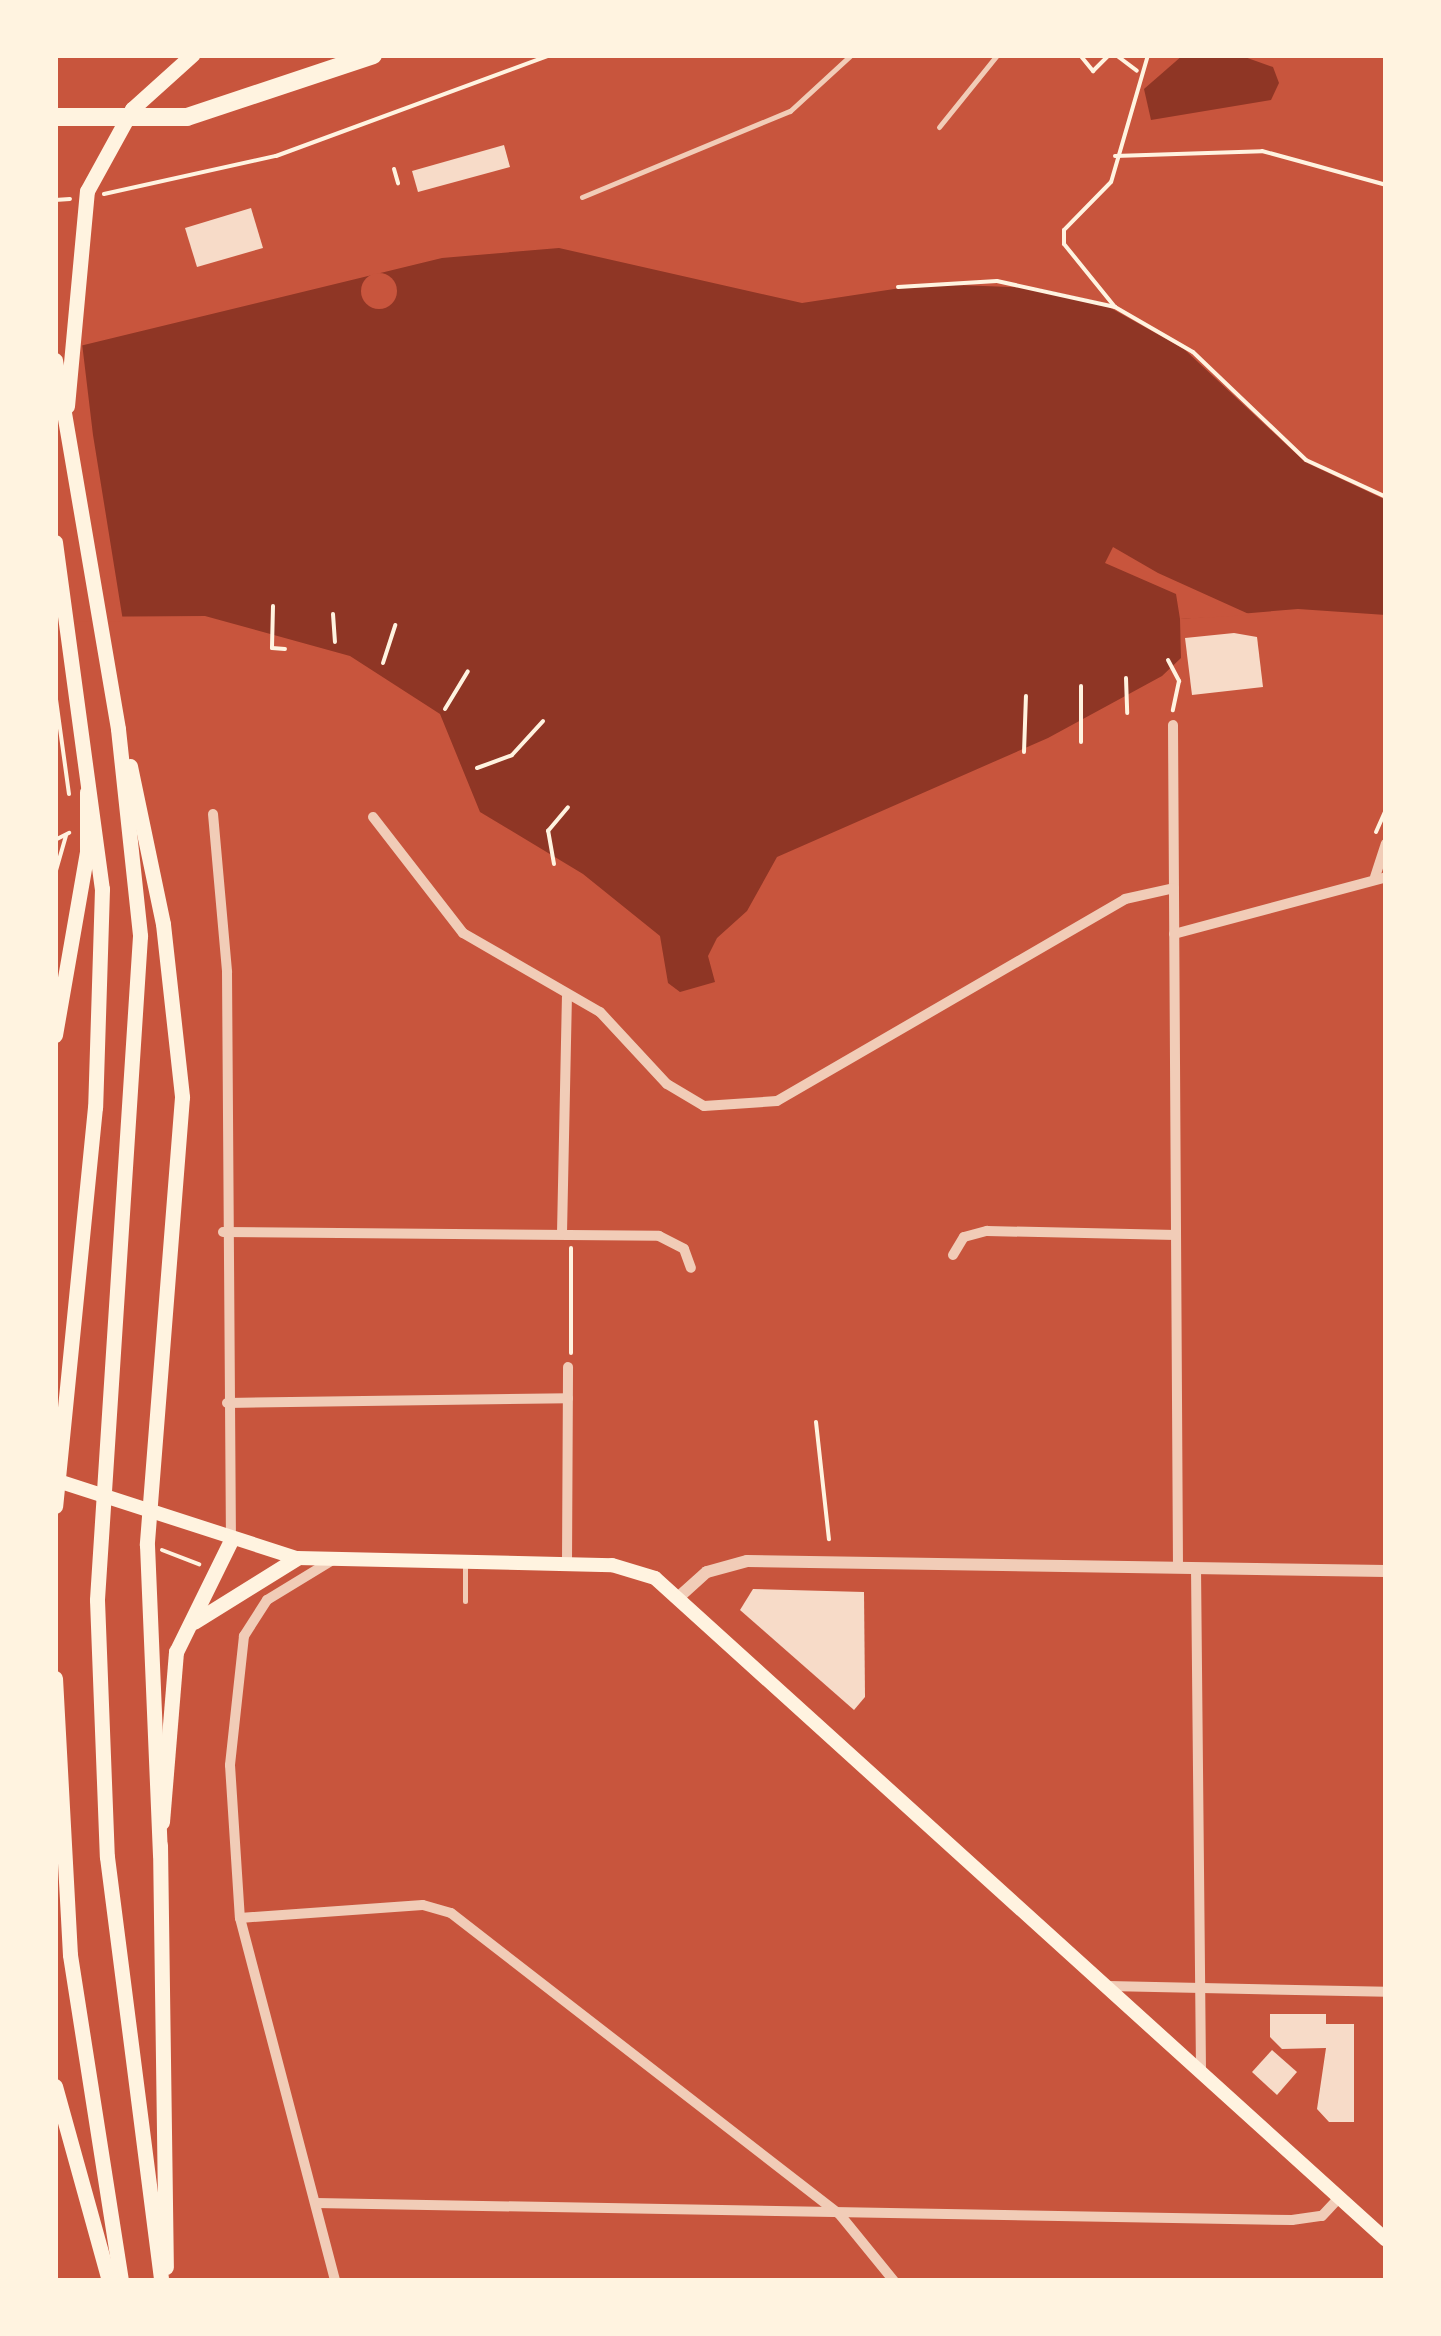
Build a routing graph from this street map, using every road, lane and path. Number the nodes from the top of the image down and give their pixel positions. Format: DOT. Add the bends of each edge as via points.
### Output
graph roads {
  1 [pos="192,55"];
  2 [pos="373,55"];
  3 [pos="550,55"];
  4 [pos="851,55"];
  5 [pos="996,55"];
  6 [pos="1080,55"];
  7 [pos="1113,55"];
  8 [pos="1148,55"];
  9 [pos="1137,72"];
  10 [pos="55,117"];
  11 [pos="939,127"];
  12 [pos="1115,156"];
  13 [pos="394,169"];
  14 [pos="398,183"];
  15 [pos="1386,185"];
  16 [pos="97,196"];
  17 [pos="582,197"];
  18 [pos="79,198"];
  19 [pos="55,200"];
  20 [pos="898,287"];
  21 [pos="1114,307"];
  22 [pos="55,360"];
  23 [pos="65,416"];
  24 [pos="1386,496"];
  25 [pos="55,542"];
  26 [pos="272,606"];
  27 [pos="333,614"];
  28 [pos="396,625"];
  29 [pos="336,642"];
  30 [pos="285,649"];
  31 [pos="1168,660"];
  32 [pos="383,663"];
  33 [pos="468,672"];
  34 [pos="1126,678"];
  35 [pos="1080,686"];
  36 [pos="55,692"];
  37 [pos="1026,696"];
  38 [pos="445,710"];
  39 [pos="1127,713"];
  40 [pos="544,721"];
  41 [pos="1173,726"];
  42 [pos="118,729"];
  43 [pos="88,735"];
  44 [pos="1081,742"];
  45 [pos="1024,752"];
  46 [pos="477,768"];
  47 [pos="69,801"];
  48 [pos="568,808"];
  49 [pos="213,814"];
  50 [pos="373,817"];
  51 [pos="70,825"];
  52 [pos="66,836"];
  53 [pos="55,840"];
  54 [pos="1386,844"];
  55 [pos="554,864"];
  56 [pos="55,874"];
  57 [pos="1379,874"];
  58 [pos="1174,888"];
  59 [pos="1174,934"];
  60 [pos="567,997"];
  61 [pos="55,1035"];
  62 [pos="223,1232"];
  63 [pos="562,1233"];
  64 [pos="1176,1235"];
  65 [pos="572,1254"];
  66 [pos="953,1255"];
  67 [pos="691,1268"];
  68 [pos="568,1367"];
  69 [pos="568,1398"];
  70 [pos="228,1403"];
  71 [pos="816,1422"];
  72 [pos="55,1480"];
  73 [pos="55,1506"];
  74 [pos="142,1510"];
  75 [pos="829,1538"];
  76 [pos="230,1540"];
  77 [pos="155,1548"];
  78 [pos="298,1558"];
  79 [pos="331,1561"];
  80 [pos="465,1563"];
  81 [pos="566,1564"];
  82 [pos="1178,1567"];
  83 [pos="1196,1568"];
  84 [pos="1386,1571"];
  85 [pos="212,1573"];
  86 [pos="680,1596"];
  87 [pos="465,1602"];
  88 [pos="184,1632"];
  89 [pos="55,1678"];
  90 [pos="160,1855"];
  91 [pos="240,1918"];
  92 [pos="1108,1986"];
  93 [pos="1202,1988"];
  94 [pos="1386,1992"];
  95 [pos="1200,2071"];
  96 [pos="55,2086"];
  97 [pos="1339,2198"];
  98 [pos="316,2204"];
  99 [pos="841,2216"];
  100 [pos="1386,2240"];
  101 [pos="109,2281"];
  102 [pos="121,2281"];
  103 [pos="164,2281"];
  104 [pos="335,2281"];
  105 [pos="894,2281"];
  1 -- 23 [label="main road" via="132,109 106,150 78,224"];
  2 -- 10 [label="highway" via="187,117"];
  3 -- 16 [label="path" via="276,156"];
  4 -- 17 [label="lane" via="790,111"];
  5 -- 11 [label="lane"];
  6 -- 7 [label="path" via="1092,71"];
  7 -- 9 [label="path"];
  8 -- 9 [label="path"];
  9 -- 12 [label="path"];
  12 -- 15 [label="path" via="1262,152"];
  12 -- 21 [label="path" via="1110,182 1062,236"];
  13 -- 14 [label="path"];
  18 -- 19 [label="path"];
  20 -- 21 [label="path" via="997,281"];
  21 -- 24 [label="path" via="1193,352 1306,460"];
  22 -- 23 [label="main road"];
  23 -- 42 [label="main road"];
  25 -- 43 [label="main road"];
  26 -- 30 [label="path" via="272,648"];
  27 -- 29 [label="path"];
  28 -- 32 [label="path"];
  31 -- 41 [label="path" via="1171,681 1179,680"];
  33 -- 38 [label="path"];
  34 -- 39 [label="path"];
  35 -- 44 [label="path"];
  36 -- 47 [label="path"];
  37 -- 45 [label="path"];
  40 -- 46 [label="path" via="512,756"];
  41 -- 58 [label="street"];
  42 -- 74 [label="main road" via="145,813 182,1097"];
  42 -- 103 [label="main road" via="142,1006 102,1478 100,1709 130,2087"];
  43 -- 61 [label="main road" via="87,851"];
  43 -- 73 [label="main road" via="102,889 95,1107"];
  48 -- 55 [label="path" via="548,831"];
  49 -- 62 [label="street" via="227,972"];
  50 -- 60 [label="street" via="463,933"];
  51 -- 52 [label="path"];
  52 -- 53 [label="path"];
  52 -- 56 [label="path"];
  54 -- 57 [label="street"];
  57 -- 59 [label="street"];
  58 -- 59 [label="street"];
  58 -- 60 [label="street" via="1125,899 834,1074 738,1109 704,1106 666,1084 600,1012"];
  59 -- 64 [label="street"];
  60 -- 63 [label="street"];
  62 -- 63 [label="street"];
  62 -- 70 [label="street"];
  63 -- 67 [label="street" via="659,1236 684,1248"];
  64 -- 66 [label="street" via="987,1231 964,1237"];
  64 -- 82 [label="street"];
  65 -- 68 [label="path"];
  68 -- 69 [label="street"];
  69 -- 70 [label="street"];
  69 -- 81 [label="street"];
  70 -- 76 [label="street"];
  71 -- 75 [label="path"];
  72 -- 74 [label="main road"];
  74 -- 76 [label="main road"];
  74 -- 90 [label="main road" via="150,1789"];
  76 -- 78 [label="main road"];
  76 -- 88 [label="main road"];
  77 -- 85 [label="path"];
  78 -- 79 [label="main road"];
  78 -- 88 [label="main road" via="234,1590"];
  79 -- 80 [label="main road"];
  79 -- 91 [label="street" via="267,1600 237,1663 230,1765"];
  80 -- 81 [label="main road"];
  80 -- 87 [label="lane"];
  81 -- 86 [label="main road" via="634,1569"];
  82 -- 83 [label="street"];
  82 -- 86 [label="street" via="747,1561 707,1572"];
  83 -- 84 [label="street"];
  83 -- 93 [label="street"];
  86 -- 92 [label="main road"];
  88 -- 90 [label="main road"];
  89 -- 102 [label="main road" via="70,1955"];
  90 -- 103 [label="main road"];
  91 -- 98 [label="street"];
  91 -- 99 [label="street" via="424,1906 451,1913"];
  92 -- 93 [label="street"];
  92 -- 95 [label="main road"];
  93 -- 94 [label="street"];
  93 -- 95 [label="street"];
  95 -- 97 [label="main road"];
  96 -- 101 [label="main road"];
  97 -- 99 [label="street" via="1322,2216 1292,2220"];
  97 -- 100 [label="main road"];
  98 -- 99 [label="street"];
  98 -- 104 [label="street"];
  99 -- 105 [label="street"];
}
